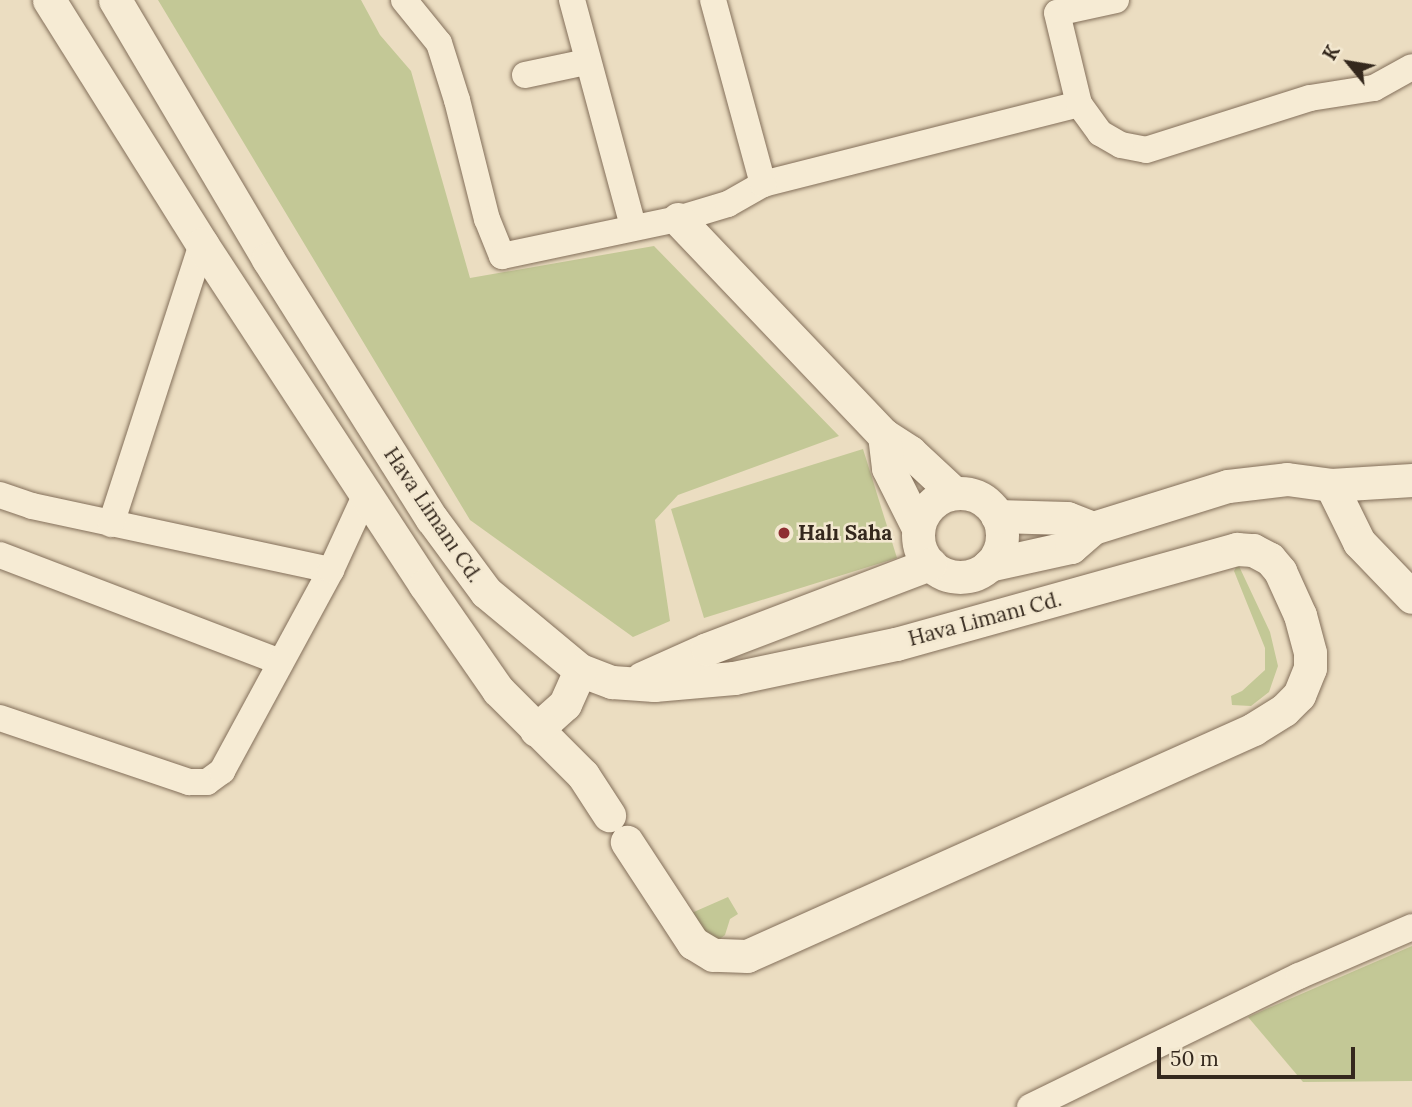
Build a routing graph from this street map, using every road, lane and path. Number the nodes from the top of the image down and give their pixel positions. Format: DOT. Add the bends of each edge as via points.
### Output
graph roads {
  1 [pos="49,0"];
  2 [pos="114,0"];
  3 [pos="404,0"];
  4 [pos="572,0"];
  5 [pos="713,0"];
  6 [pos="1116,0"];
  7 [pos="586,62"];
  8 [pos="1412,67"];
  9 [pos="525,75"];
  10 [pos="1079,104"];
  11 [pos="764,184"];
  12 [pos="678,219"];
  13 [pos="633,226"];
  14 [pos="202,244"];
  15 [pos="884,435"];
  16 [pos="1412,480"];
  17 [pos="1331,485"];
  18 [pos="954,493"];
  19 [pos="366,494"];
  20 [pos="0,495"];
  21 [pos="997,516"];
  22 [pos="111,524"];
  23 [pos="918,528"];
  24 [pos="1093,528"];
  25 [pos="0,555"];
  26 [pos="930,564"];
  27 [pos="989,565"];
  28 [pos="331,570"];
  29 [pos="1412,597"];
  30 [pos="280,662"];
  31 [pos="580,670"];
  32 [pos="630,684"];
  33 [pos="0,718"];
  34 [pos="536,730"];
  35 [pos="1412,927"];
  36 [pos="1030,1107"];
  1 -- 14 [label="street, Hava Limanı Cd."];
  2 -- 31 [label="street, Hava Limanı Cd." via="268,259 432,519 486,592"];
  3 -- 13 [label="street" via="439,43 486,219 502,256"];
  4 -- 7 [label="street"];
  5 -- 11 [label="street"];
  6 -- 10 [label="street" via="1057,13"];
  7 -- 9 [label="street"];
  7 -- 13 [label="street"];
  8 -- 10 [label="street" via="1374,88 1310,98 1146,150 1121,145 1100,133"];
  10 -- 11 [label="street"];
  11 -- 12 [label="street" via="728,204"];
  12 -- 13 [label="street"];
  12 -- 15 [label="street"];
  14 -- 19 [label="street, Hava Limanı Cd."];
  14 -- 22 [label="street"];
  15 -- 18 [label="street"];
  15 -- 23 [label="street" via="888,468"];
  16 -- 17 [label="street"];
  17 -- 24 [label="street" via="1287,480 1228,486"];
  17 -- 29 [label="street" via="1359,542"];
  18 -- 21 [label="street" via="979,498"];
  18 -- 23 [label="street" via="930,505"];
  19 -- 28 [label="street"];
  19 -- 34 [label="street, Hava Limanı Cd." via="498,690"];
  20 -- 22 [label="street"];
  21 -- 24 [label="street" via="1067,519"];
  21 -- 27 [label="street" via="1001,542"];
  22 -- 28 [label="street"];
  23 -- 26 [label="street" via="922,554"];
  24 -- 27 [label="street" via="1071,547"];
  25 -- 30 [label="street"];
  26 -- 27 [label="street" via="940,572 966,577"];
  26 -- 32 [label="street" via="707,649"];
  28 -- 30 [label="street"];
  30 -- 33 [label="street" via="222,771 207,782 189,782"];
  31 -- 32 [label="street, Hava Limanı Cd."];
  31 -- 34 [label="street" via="565,704"];
  32 -- 34 [label="street, Hava Limanı Cd." via="734,678 896,644 1237,550 1253,550 1280,571 1300,615 1310,653 1308,677 1299,695 1254,729 747,956 713,955 693,943 583,775"];
  35 -- 36 [label="street" via="1299,976"];
}
